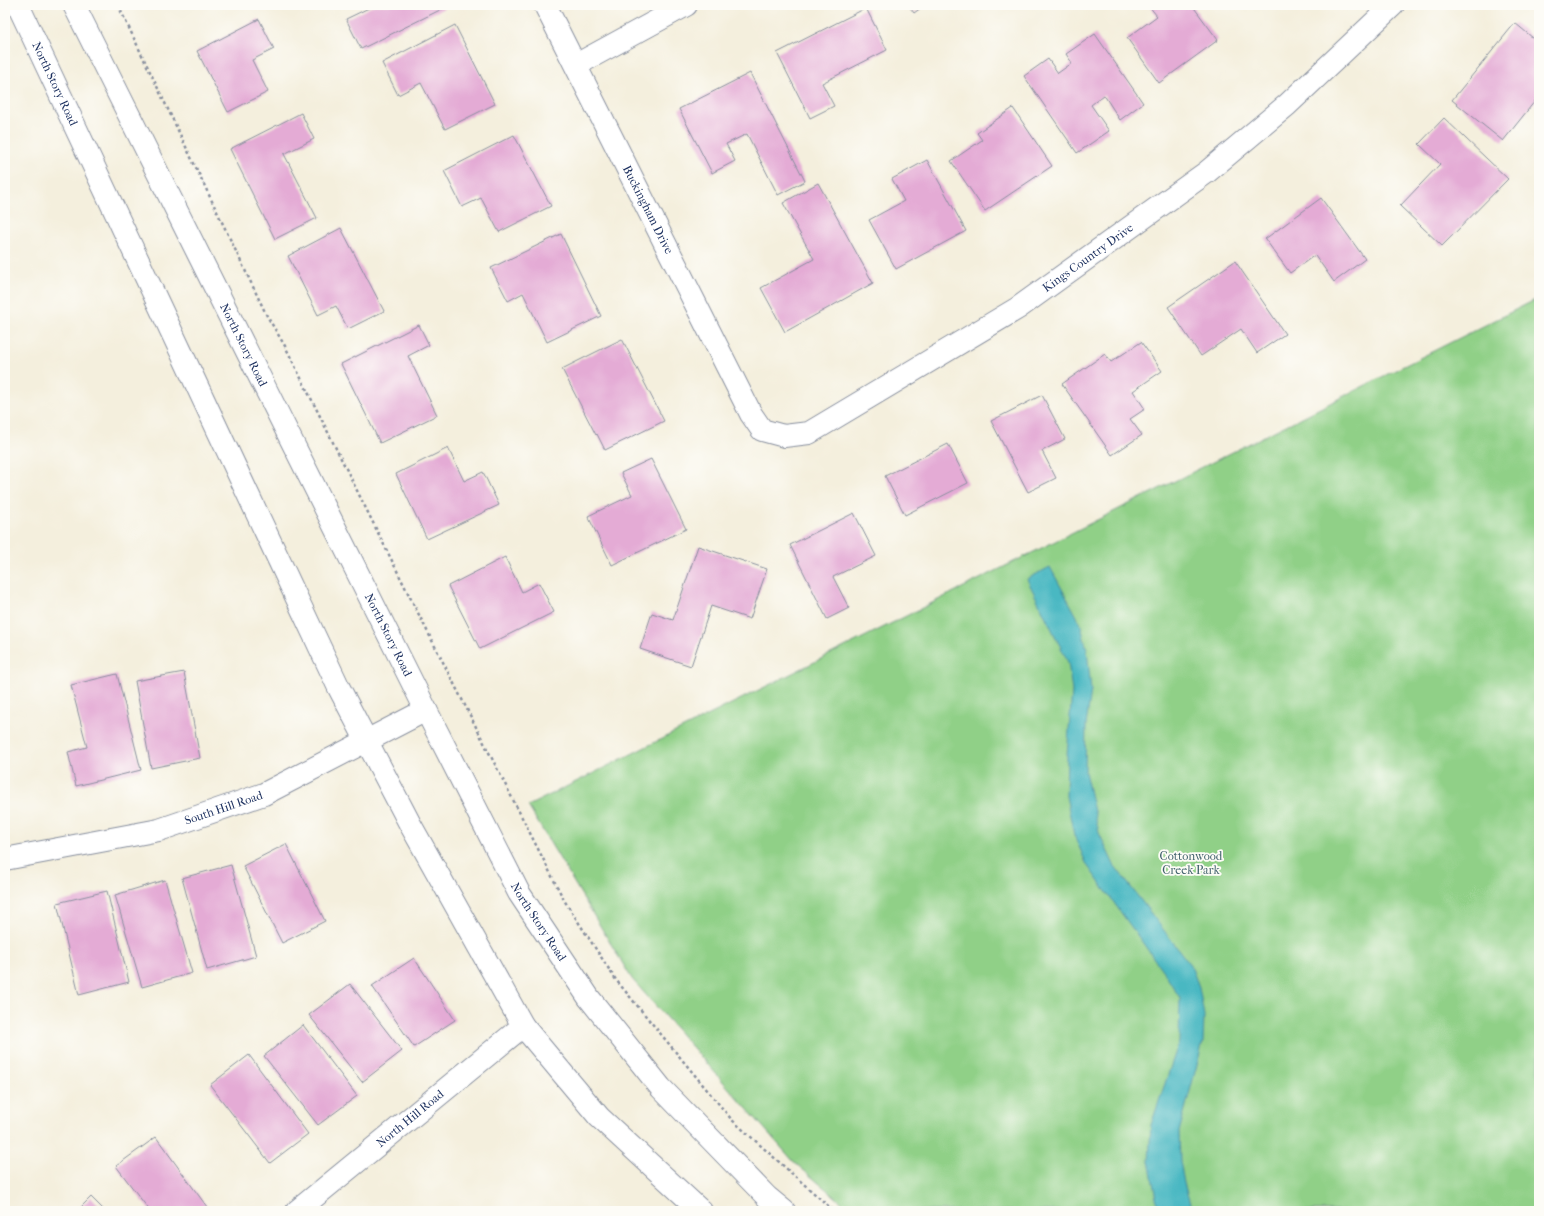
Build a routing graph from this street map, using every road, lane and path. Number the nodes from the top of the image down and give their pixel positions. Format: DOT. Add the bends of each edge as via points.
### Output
graph roads {
  1 [pos="18,5"];
  2 [pos="74,5"];
  3 [pos="118,5"];
  4 [pos="545,5"];
  5 [pos="686,5"];
  6 [pos="1393,5"];
  7 [pos="576,65"];
  8 [pos="751,414"];
  9 [pos="426,710"];
  10 [pos="368,742"];
  11 [pos="5,859"];
  12 [pos="523,1026"];
  13 [pos="297,1211"];
  14 [pos="701,1211"];
  15 [pos="784,1211"];
  16 [pos="834,1211"];
  1 -- 10 [label="main road, North Story Road" via="340,688"];
  2 -- 9 [label="main road, North Story Road"];
  3 -- 16 [label="path" via="267,316 285,346 564,900 616,980 732,1120"];
  4 -- 7 [label="main road, Buckingham Drive"];
  5 -- 7 [label="main road"];
  6 -- 8 [label="main road, Kings Country Drive" via="1287,105 1207,172 1018,308 809,433 784,436 762,430"];
  7 -- 8 [label="main road, Buckingham Drive"];
  9 -- 10 [label="main road, South Hill Road"];
  9 -- 15 [label="main road, North Story Road" via="519,892 589,998 661,1088 767,1197"];
  10 -- 11 [label="main road, South Hill Road" via="264,794 160,830"];
  10 -- 12 [label="main road, North Story Road" via="410,824"];
  12 -- 13 [label="main road, North Hill Road"];
  12 -- 14 [label="main road, North Story Road" via="599,1117"];
}
